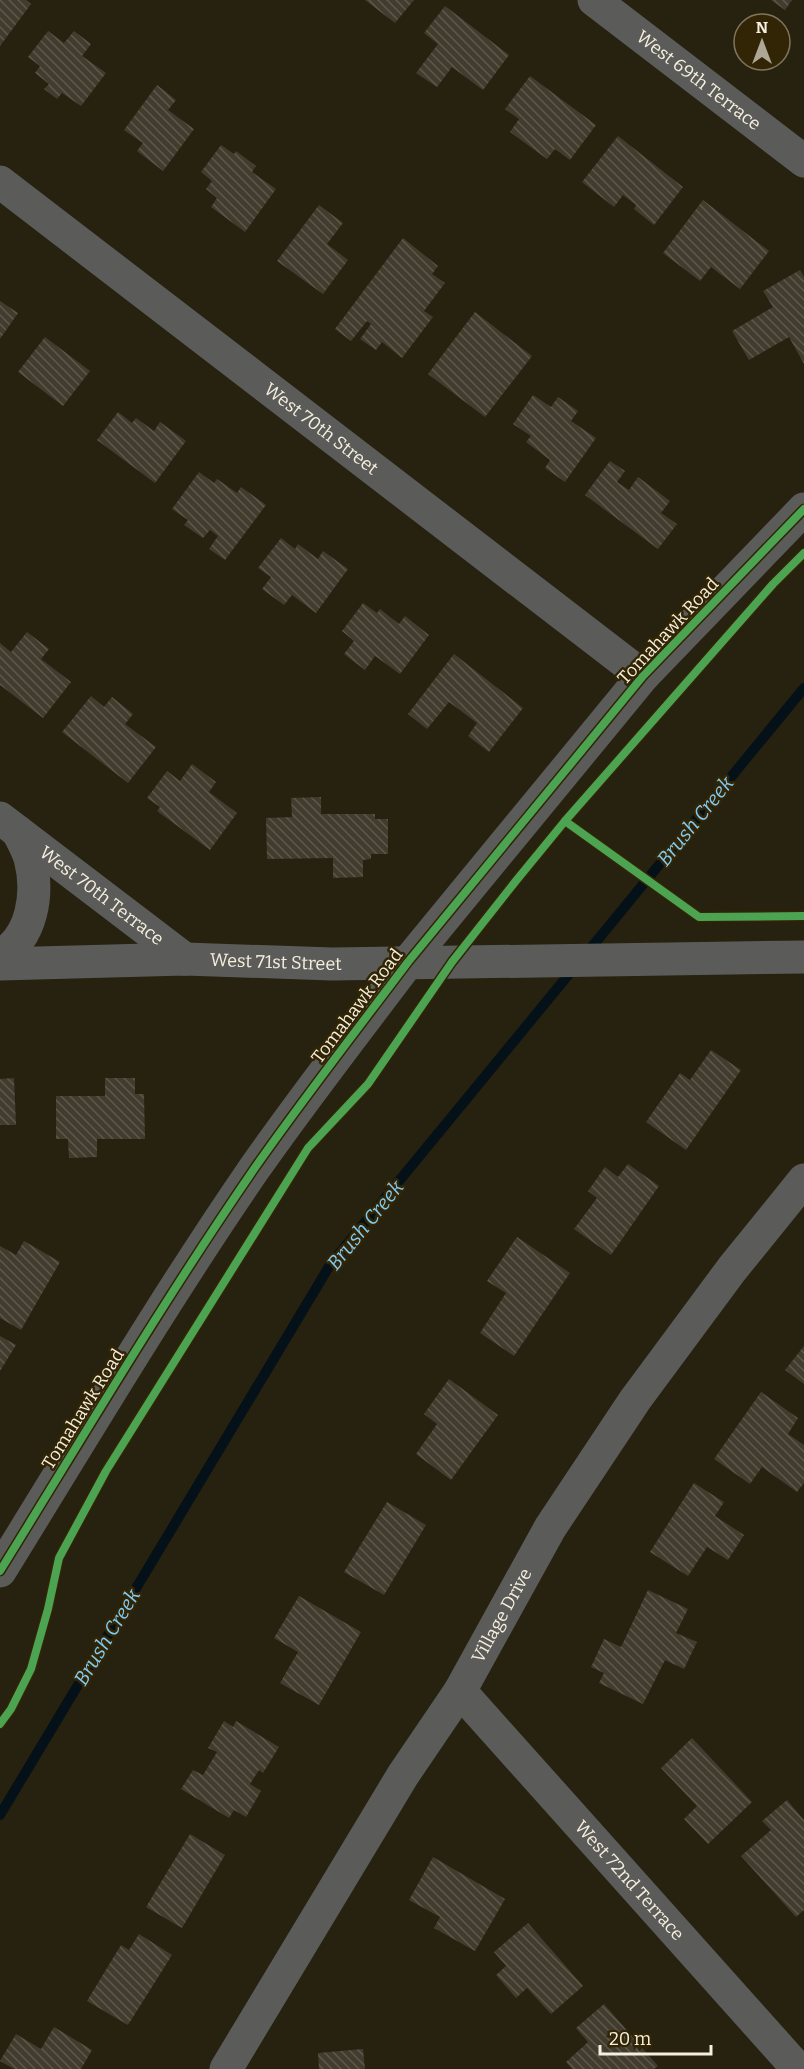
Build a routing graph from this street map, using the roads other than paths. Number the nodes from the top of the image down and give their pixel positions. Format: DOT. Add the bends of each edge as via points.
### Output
graph roads {
  1 [pos="594,0"];
  2 [pos="804,161"];
  3 [pos="0,182"];
  4 [pos="804,509"];
  5 [pos="643,676"];
  6 [pos="9,825"];
  7 [pos="0,956"];
  8 [pos="804,957"];
  9 [pos="185,959"];
  10 [pos="408,962"];
  11 [pos="0,964"];
  12 [pos="804,1180"];
  13 [pos="0,1571"];
  14 [pos="460,1691"];
  15 [pos="226,2069"];
  16 [pos="798,2069"];
  1 -- 2 [label="street, West 69th Terrace"];
  3 -- 5 [label="street, West 70th Street"];
  4 -- 5 [label="street, Tomahawk Road"];
  5 -- 10 [label="street, Tomahawk Road"];
  6 -- 7 [label="street, West 70th Terrace" via="29,857 34,883 23,936"];
  6 -- 9 [label="street, West 70th Terrace"];
  8 -- 10 [label="street, West 71st Street"];
  9 -- 10 [label="street, West 71st Street"];
  9 -- 11 [label="street, West 71st Street"];
  10 -- 13 [label="street, Tomahawk Road" via="254,1169"];
  12 -- 14 [label="street, Village Drive" via="732,1269 629,1410 550,1528"];
  14 -- 15 [label="street, Village Drive" via="403,1774"];
  14 -- 16 [label="street, West 72nd Terrace"];
}
